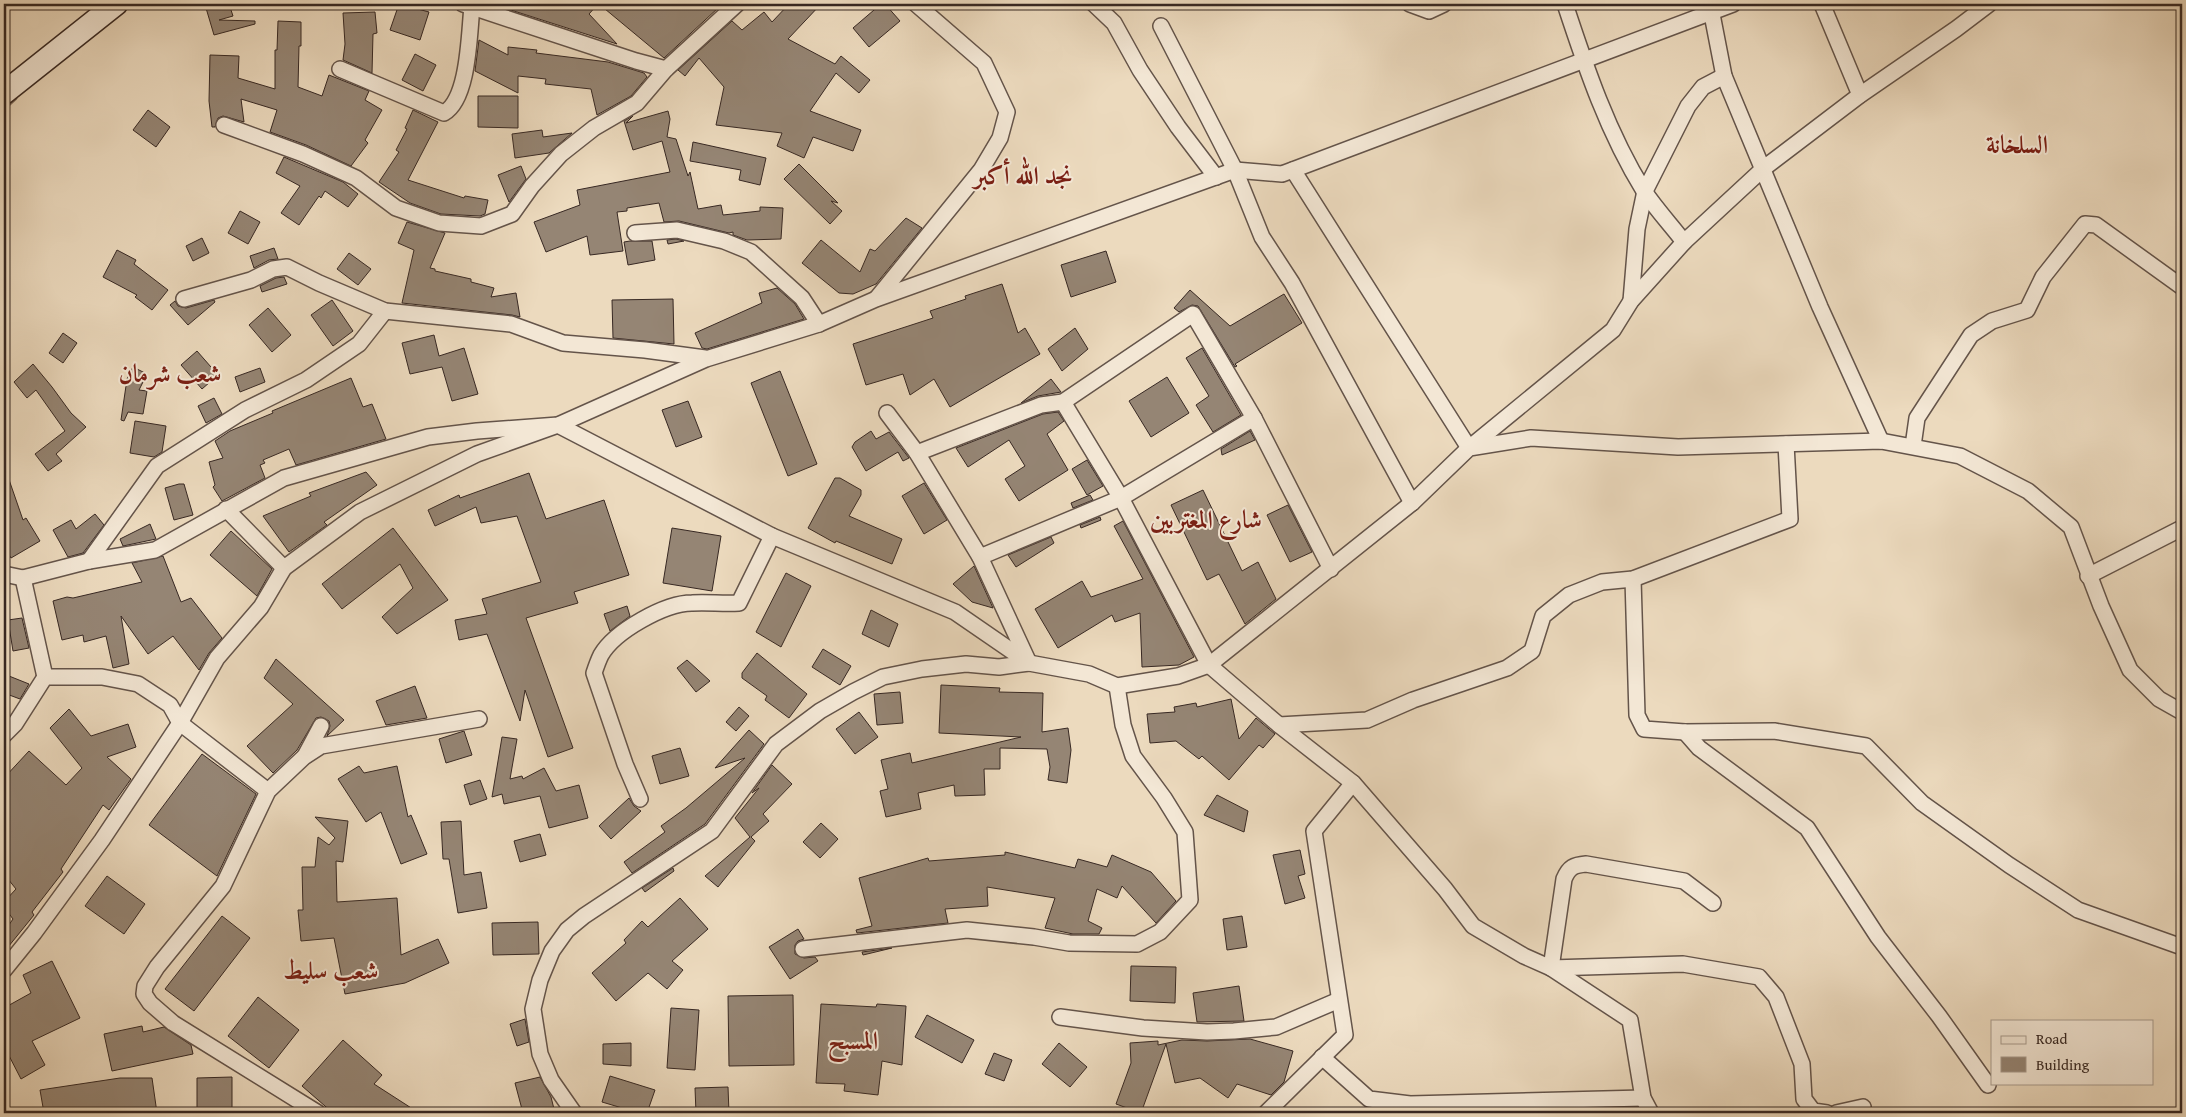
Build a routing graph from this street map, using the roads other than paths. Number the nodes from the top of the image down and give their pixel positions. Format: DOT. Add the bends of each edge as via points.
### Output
graph roads {
  1 [pos="116,4"];
  2 [pos="737,4"];
  3 [pos="916,4"];
  4 [pos="1094,4"];
  5 [pos="1410,4"];
  6 [pos="1444,4"];
  7 [pos="1565,4"];
  8 [pos="1734,4"];
  9 [pos="1822,4"];
  10 [pos="1989,4"];
  11 [pos="467,5"];
  12 [pos="1712,8"];
  13 [pos="1161,26"];
  14 [pos="1583,61"];
  15 [pos="340,69"];
  16 [pos="666,69"];
  17 [pos="1724,76"];
  18 [pos="4,93"];
  19 [pos="1860,95"];
  20 [pos="224,125"];
  21 [pos="1764,168"];
  22 [pos="1235,170"];
  23 [pos="1293,170"];
  24 [pos="1216,177"];
  25 [pos="1645,191"];
  26 [pos="634,233"];
  27 [pos="1684,242"];
  28 [pos="2182,287"];
  29 [pos="184,299"];
  30 [pos="876,300"];
  31 [pos="1632,301"];
  32 [pos="385,311"];
  33 [pos="819,324"];
  34 [pos="706,359"];
  35 [pos="1063,402"];
  36 [pos="887,413"];
  37 [pos="1254,418"];
  38 [pos="558,425"];
  39 [pos="1881,441"];
  40 [pos="1786,444"];
  41 [pos="1913,446"];
  42 [pos="1469,448"];
  43 [pos="917,453"];
  44 [pos="1121,498"];
  45 [pos="1412,503"];
  46 [pos="226,510"];
  47 [pos="2182,528"];
  48 [pos="772,536"];
  49 [pos="980,557"];
  50 [pos="89,561"];
  51 [pos="284,568"];
  52 [pos="1331,569"];
  53 [pos="4,574"];
  54 [pos="2088,576"];
  55 [pos="23,578"];
  56 [pos="1633,579"];
  57 [pos="1029,663"];
  58 [pos="1209,665"];
  59 [pos="45,677"];
  60 [pos="1117,686"];
  61 [pos="2182,712"];
  62 [pos="479,720"];
  63 [pos="180,723"];
  64 [pos="1279,725"];
  65 [pos="321,726"];
  66 [pos="1685,732"];
  67 [pos="4,735"];
  68 [pos="304,757"];
  69 [pos="1353,783"];
  70 [pos="268,791"];
  71 [pos="640,799"];
  72 [pos="1713,903"];
  73 [pos="2182,947"];
  74 [pos="803,949"];
  75 [pos="1551,968"];
  76 [pos="4,970"];
  77 [pos="1339,1000"];
  78 [pos="1060,1016"];
  79 [pos="1322,1057"];
  80 [pos="1988,1085"];
  81 [pos="1643,1098"];
  82 [pos="1863,1107"];
  83 [pos="318,1113"];
  84 [pos="574,1113"];
  85 [pos="1266,1113"];
  86 [pos="1651,1113"];
  87 [pos="1827,1113"];
  88 [pos="1836,1113"];
  1 -- 18 [label="main road"];
  2 -- 16 [label="street"];
  3 -- 30 [label="street" via="984,63 1007,112 1000,138 981,170"];
  4 -- 24 [label="street" via="1114,23 1140,70"];
  5 -- 6 [label="street" via="1430,11"];
  7 -- 14 [label="street"];
  8 -- 12 [label="street"];
  9 -- 19 [label="street"];
  10 -- 19 [label="street"];
  11 -- 15 [label="street" via="464,80 451,109 444,113"];
  11 -- 16 [label="street"];
  12 -- 14 [label="street"];
  12 -- 17 [label="street"];
  13 -- 22 [label="street"];
  14 -- 23 [label="street"];
  14 -- 25 [label="street" via="1614,134"];
  16 -- 20 [label="street" via="637,103 594,128 561,154 512,214 481,226 439,223 396,208 356,178 303,154"];
  17 -- 21 [label="street"];
  17 -- 25 [label="street" via="1703,88 1688,106"];
  19 -- 21 [label="street"];
  21 -- 27 [label="street"];
  21 -- 39 [label="street" via="1820,307"];
  22 -- 23 [label="street" via="1282,174"];
  22 -- 24 [label="street"];
  22 -- 45 [label="street" via="1262,237 1292,282"];
  23 -- 42 [label="street"];
  24 -- 30 [label="street"];
  25 -- 27 [label="street"];
  25 -- 31 [label="street" via="1632,270"];
  26 -- 33 [label="street" via="677,230 724,241 751,252 802,298"];
  27 -- 31 [label="street"];
  28 -- 41 [label="street" via="2096,225 2085,224 2043,277 2026,310 1992,321 1971,335 1917,418"];
  29 -- 32 [label="street" via="286,267"];
  30 -- 33 [label="street"];
  31 -- 42 [label="street" via="1613,330"];
  32 -- 34 [label="street" via="511,324 564,343"];
  32 -- 50 [label="street" via="359,344 313,375 245,410 157,466"];
  33 -- 34 [label="street"];
  34 -- 38 [label="street"];
  35 -- 37 [label="street" via="1193,314"];
  35 -- 43 [label="street" via="1041,405"];
  35 -- 44 [label="street"];
  36 -- 43 [label="street"];
  37 -- 44 [label="street"];
  37 -- 52 [label="street"];
  38 -- 46 [label="street" via="428,437 284,478"];
  38 -- 48 [label="street"];
  38 -- 51 [label="street" via="477,454 360,512"];
  39 -- 40 [label="street"];
  39 -- 41 [label="street"];
  40 -- 42 [label="street" via="1678,446 1531,438"];
  40 -- 56 [label="street" via="1790,519"];
  41 -- 54 [label="street" via="1960,456 2028,491 2070,527"];
  42 -- 45 [label="street"];
  43 -- 49 [label="street"];
  44 -- 49 [label="street"];
  44 -- 58 [label="street"];
  45 -- 52 [label="street"];
  46 -- 50 [label="street" via="155,550"];
  46 -- 51 [label="street"];
  47 -- 54 [label="street"];
  48 -- 57 [label="street" via="955,612"];
  48 -- 71 [label="street" via="738,603 692,602 671,606 648,615 602,654 594,673"];
  49 -- 57 [label="street"];
  50 -- 55 [label="street"];
  51 -- 63 [label="street" via="261,608 217,658"];
  52 -- 58 [label="street"];
  53 -- 55 [label="street"];
  54 -- 61 [label="street" via="2130,670 2159,698"];
  55 -- 59 [label="street"];
  56 -- 64 [label="street" via="1602,582 1569,595 1542,616 1532,651 1507,668 1413,700 1367,720"];
  56 -- 66 [label="street" via="1637,715 1644,728"];
  57 -- 60 [label="street" via="1089,674"];
  57 -- 84 [label="street" via="1000,667 966,664 922,668 883,677 845,696 776,744 712,831 566,930 552,951 533,1009 540,1054 550,1080"];
  58 -- 60 [label="street" via="1178,676"];
  58 -- 64 [label="street"];
  59 -- 63 [label="street" via="102,677 138,684 170,705"];
  59 -- 67 [label="street"];
  60 -- 74 [label="street" via="1123,726 1133,756 1185,832 1190,900 1160,932 1137,944 1070,943 967,930"];
  62 -- 68 [label="street" via="321,746"];
  63 -- 70 [label="street"];
  63 -- 76 [label="street" via="102,840"];
  64 -- 69 [label="street"];
  65 -- 68 [label="street"];
  66 -- 73 [label="street" via="1774,731 1866,746 1922,803 2078,910"];
  66 -- 80 [label="street" via="1699,748 1806,828 1878,937"];
  68 -- 70 [label="street"];
  69 -- 75 [label="street" via="1473,926"];
  69 -- 77 [label="street" via="1314,831"];
  70 -- 83 [label="street" via="223,886 157,967 145,986 144,994 173,1023"];
  72 -- 75 [label="street" via="1684,881 1576,865 1568,870 1564,879"];
  75 -- 81 [label="street" via="1630,1020"];
  75 -- 87 [label="street" via="1683,964 1759,977 1776,998 1802,1064 1804,1099 1812,1111"];
  77 -- 78 [label="street" via="1276,1027 1234,1031 1143,1028"];
  77 -- 79 [label="street" via="1344,1035"];
  79 -- 81 [label="street" via="1369,1099 1410,1104"];
  79 -- 85 [label="street"];
  81 -- 86 [label="street"];
  82 -- 88 [label="street"];
}
